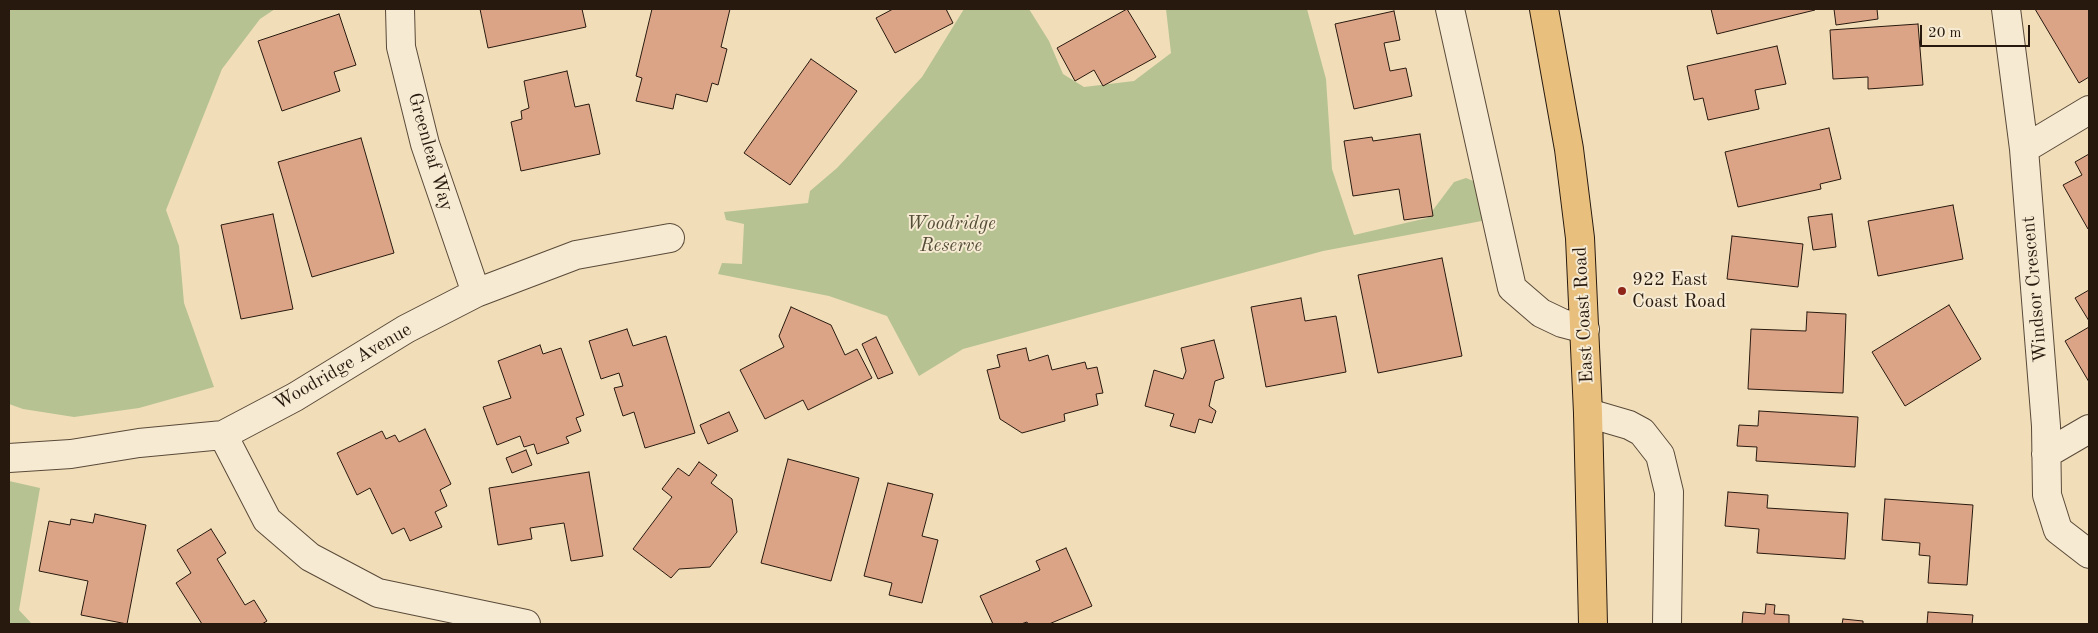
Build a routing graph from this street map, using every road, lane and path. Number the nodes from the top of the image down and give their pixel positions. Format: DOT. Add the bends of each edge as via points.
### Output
graph roads {
  1 [pos="400,9"];
  2 [pos="1450,9"];
  3 [pos="1544,9"];
  4 [pos="2006,9"];
  5 [pos="2089,110"];
  6 [pos="2024,149"];
  7 [pos="670,238"];
  8 [pos="476,293"];
  9 [pos="1585,329"];
  10 [pos="1588,413"];
  11 [pos="2089,429"];
  12 [pos="223,435"];
  13 [pos="2046,454"];
  14 [pos="9,458"];
  15 [pos="2089,554"];
  16 [pos="526,624"];
  17 [pos="1593,624"];
  18 [pos="1667,624"];
  1 -- 8 [label="street, Greenleaf Way" via="401,47 425,144"];
  2 -- 9 [label="street" via="1512,288 1541,313"];
  3 -- 9 [label="main road, East Coast Road" via="1575,192"];
  4 -- 6 [label="street, Windsor Crescent"];
  5 -- 6 [label="street"];
  6 -- 13 [label="street, Windsor Crescent"];
  7 -- 8 [label="street, Woodridge Avenue" via="576,255"];
  8 -- 12 [label="street, Woodridge Avenue" via="406,329 295,397"];
  9 -- 10 [label="main road, East Coast Road"];
  10 -- 17 [label="main road, East Coast Road"];
  10 -- 18 [label="street" via="1642,432 1660,456 1669,492"];
  11 -- 13 [label="street"];
  12 -- 14 [label="street, Woodridge Avenue" via="71,454"];
  12 -- 16 [label="street" via="267,520 310,558 378,593"];
  13 -- 15 [label="street, Windsor Crescent" via="2047,494 2058,530"];
}
